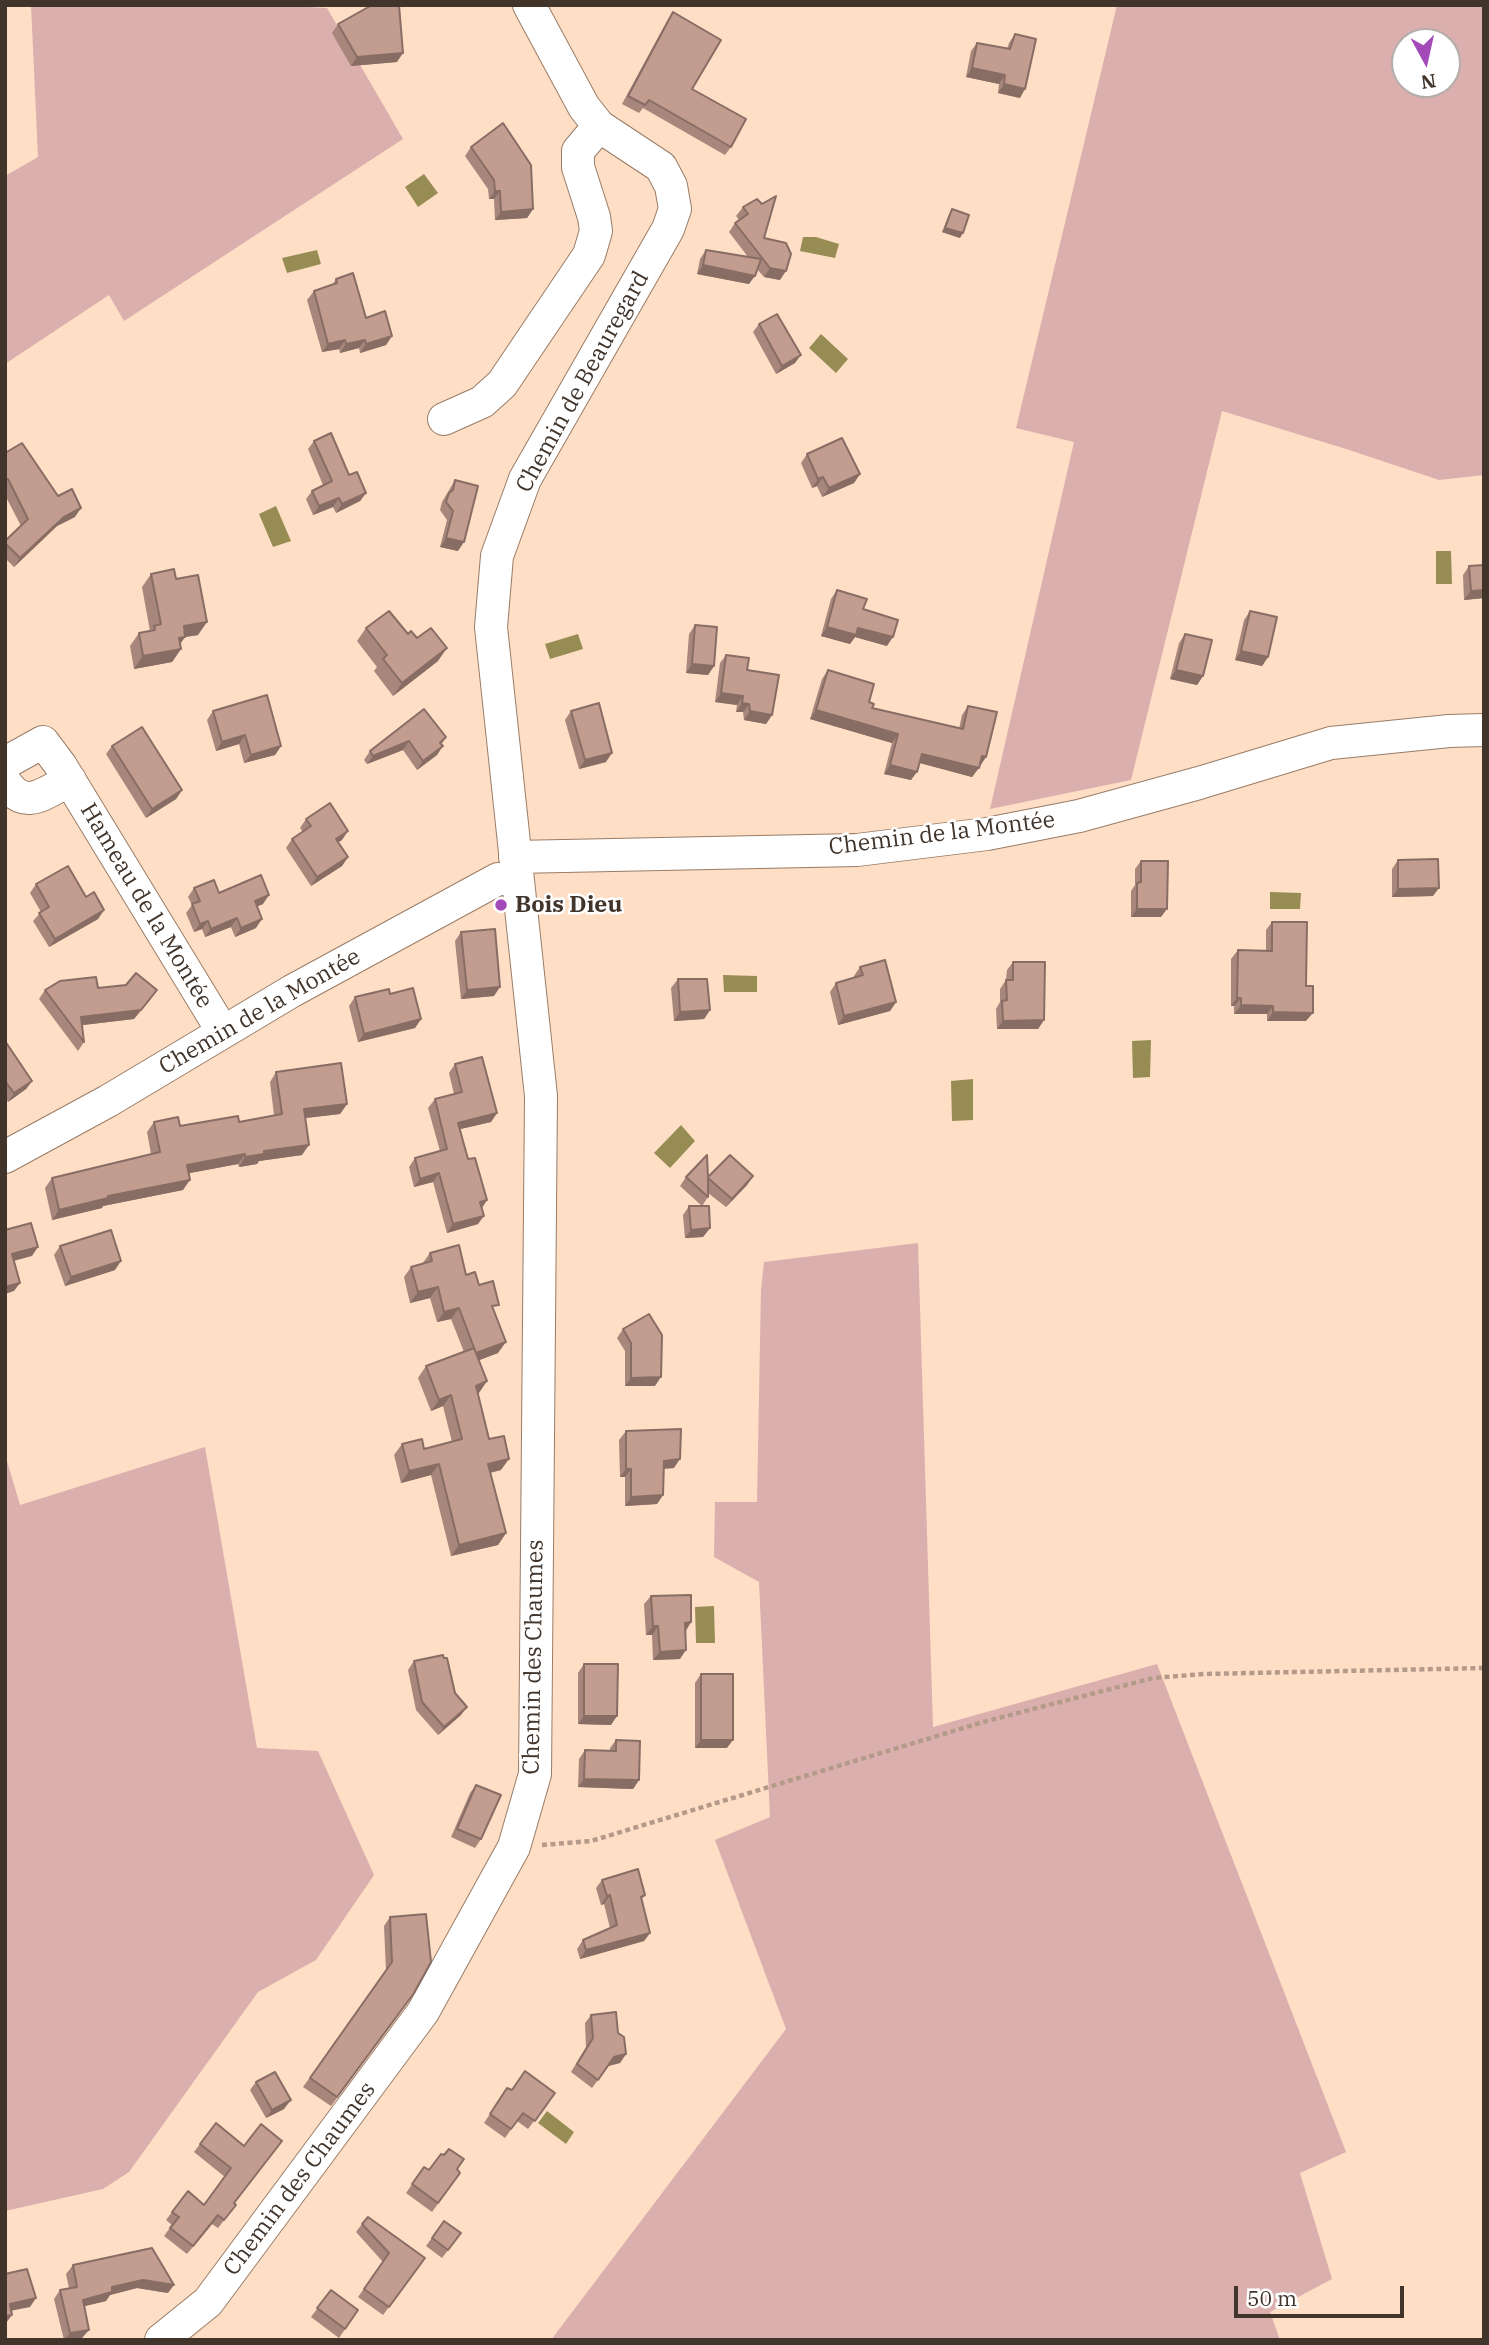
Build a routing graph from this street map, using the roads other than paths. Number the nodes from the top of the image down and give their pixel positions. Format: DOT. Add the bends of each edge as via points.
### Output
graph roads {
  1 [pos="529,5"];
  2 [pos="599,126"];
  3 [pos="444,419"];
  4 [pos="1484,730"];
  5 [pos="5,763"];
  6 [pos="70,780"];
  7 [pos="5,782"];
  8 [pos="516,868"];
  9 [pos="223,1032"];
  10 [pos="5,1157"];
  11 [pos="161,2340"];
  1 -- 2 [label="street, Chemin de Beauregard"];
  2 -- 3 [label="street" via="578,150 578,167 596,231 589,255 502,384 482,402"];
  2 -- 8 [label="street, Chemin de Beauregard" via="661,167 675,209 668,229 525,479 497,555 491,627"];
  4 -- 8 [label="street, Chemin de la Montée" via="1331,743 1093,812 986,834 857,850"];
  5 -- 6 [label="street, Hameau de la Montée" via="43,743"];
  6 -- 7 [label="street, Hameau de la Montée" via="22,799"];
  6 -- 9 [label="street, Hameau de la Montée"];
  8 -- 9 [label="street, Chemin de la Montée"];
  8 -- 11 [label="street, Chemin des Chaumes" via="541,1096 535,1774 514,1847 423,2012 208,2302"];
  9 -- 10 [label="street, Chemin de la Montée"];
}
